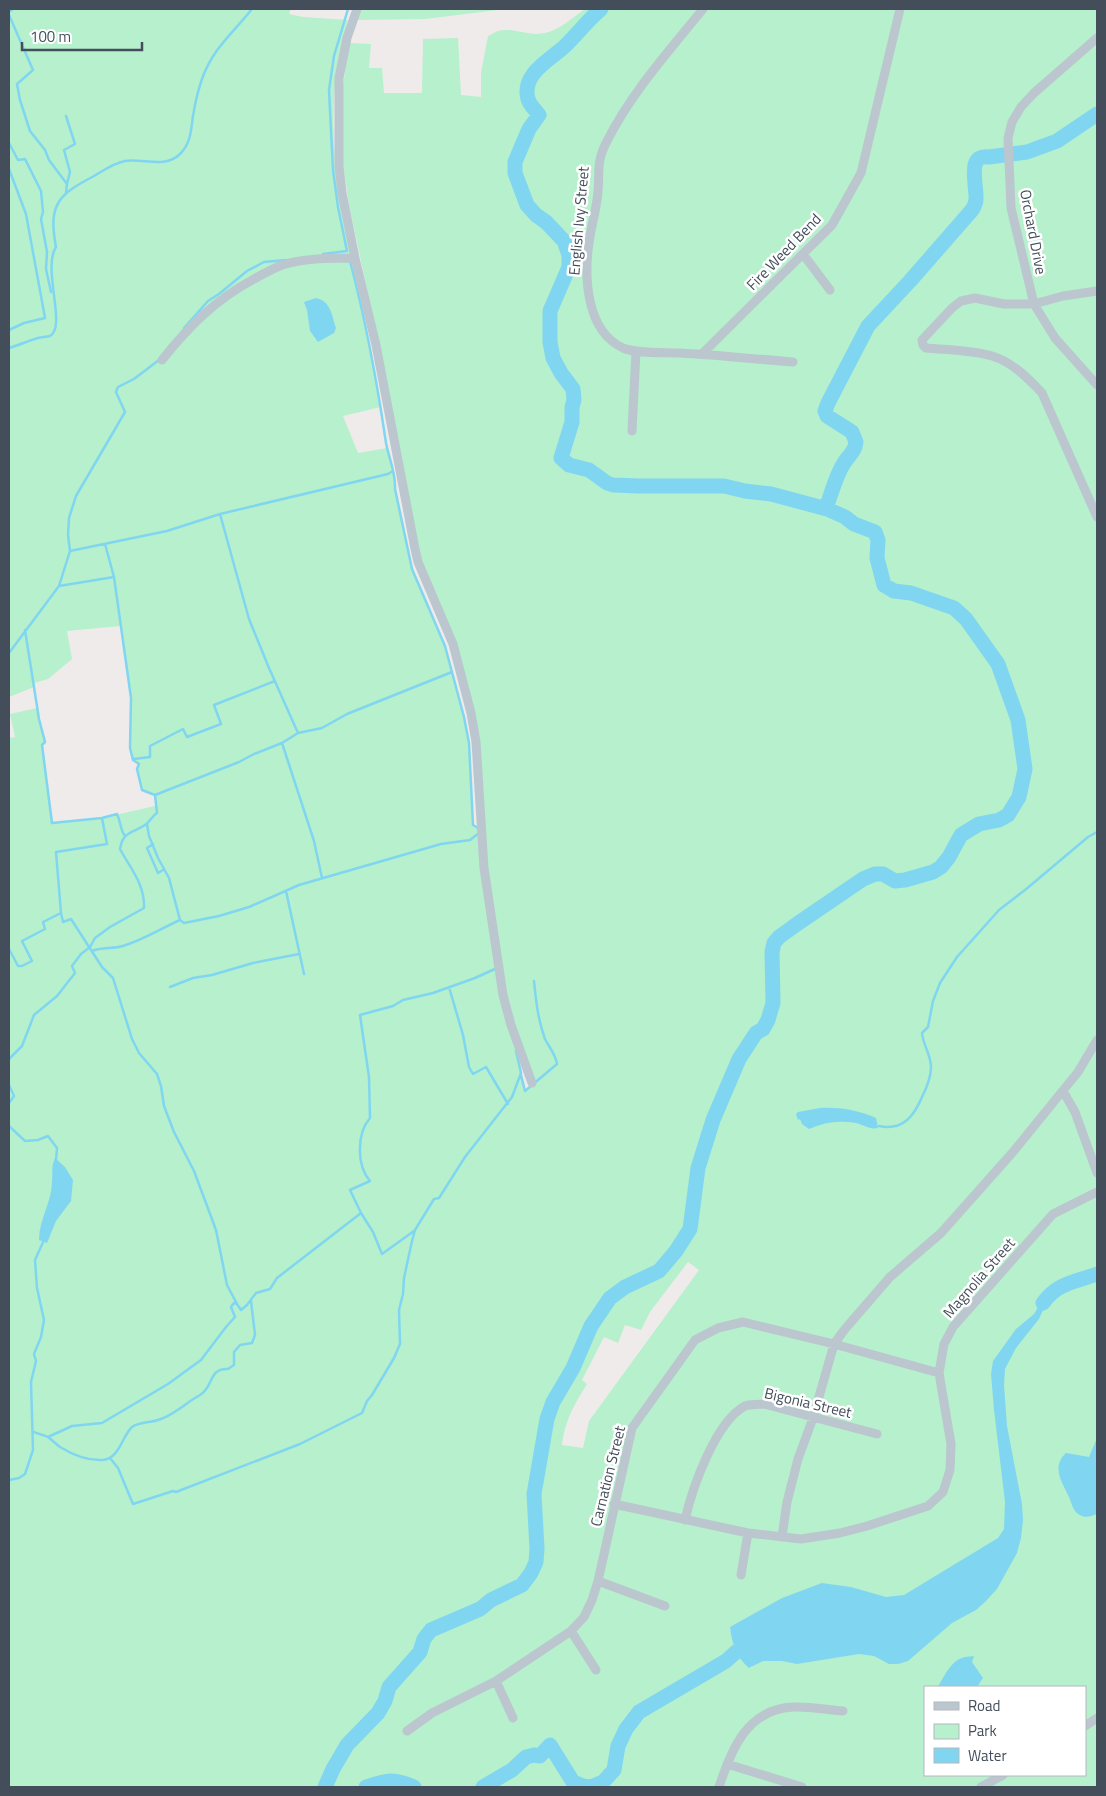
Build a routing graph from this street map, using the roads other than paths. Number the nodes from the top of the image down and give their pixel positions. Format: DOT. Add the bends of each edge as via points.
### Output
graph roads {
  1 [pos="357,9"];
  2 [pos="703,9"];
  3 [pos="900,9"];
  4 [pos="1097,38"];
  5 [pos="803,254"];
  6 [pos="355,258"];
  7 [pos="830,290"];
  8 [pos="1097,291"];
  9 [pos="1034,304"];
  10 [pos="636,351"];
  11 [pos="702,354"];
  12 [pos="162,360"];
  13 [pos="793,362"];
  14 [pos="1097,385"];
  15 [pos="632,431"];
  16 [pos="1097,517"];
  17 [pos="1097,1040"];
  18 [pos="532,1083"];
  19 [pos="1063,1091"];
  20 [pos="1097,1173"];
  21 [pos="1097,1192"];
  22 [pos="834,1344"];
  23 [pos="939,1373"];
  24 [pos="813,1418"];
  25 [pos="877,1434"];
  26 [pos="614,1504"];
  27 [pos="685,1520"];
  28 [pos="748,1533"];
  29 [pos="782,1537"];
  30 [pos="742,1575"];
  31 [pos="598,1581"];
  32 [pos="665,1606"];
  33 [pos="571,1631"];
  34 [pos="596,1670"];
  35 [pos="496,1681"];
  36 [pos="843,1711"];
  37 [pos="513,1718"];
  38 [pos="1097,1718"];
  39 [pos="1086,1725"];
  40 [pos="407,1731"];
  41 [pos="727,1764"];
  42 [pos="1001,1776"];
  43 [pos="719,1787"];
  44 [pos="802,1787"];
  45 [pos="981,1787"];
  1 -- 6 [label="street" via="342,57 338,98 339,166"];
  2 -- 10 [label="street, English Ivy Street" via="638,89 604,145 598,162 598,190 588,245 588,294 603,330 624,348"];
  3 -- 5 [label="street, Fire Weed Bend" via="861,173 832,225"];
  4 -- 9 [label="street, Orchard Drive" via="1021,107 1008,138 1011,208"];
  5 -- 7 [label="street"];
  5 -- 11 [label="street, Fire Weed Bend"];
  6 -- 12 [label="street" via="310,260 269,270 212,306"];
  6 -- 18 [label="street" via="376,345 418,562 453,644 474,724 484,868 503,995"];
  8 -- 9 [label="street"];
  9 -- 14 [label="street, Orchard Drive" via="1055,338"];
  9 -- 16 [label="street" via="1004,304 975,298 961,301 926,335 923,345 994,357 1028,378 1042,393"];
  10 -- 11 [label="street, English Ivy Street"];
  10 -- 15 [label="street"];
  11 -- 13 [label="street, English Ivy Street"];
  17 -- 19 [label="street"];
  19 -- 20 [label="street" via="1075,1112"];
  19 -- 22 [label="street" via="941,1232 890,1277"];
  21 -- 23 [label="street, Magnolia Street" via="1053,1214 953,1327 944,1344"];
  22 -- 23 [label="street, Carnation Street"];
  22 -- 24 [label="street"];
  22 -- 26 [label="street, Carnation Street" via="743,1322 718,1328 695,1340 632,1428"];
  23 -- 29 [label="street, Magnolia Street" via="951,1444 950,1470 943,1492 928,1506 867,1526 840,1533"];
  24 -- 25 [label="street, Bigonia Street"];
  24 -- 27 [label="street, Bigonia Street" via="764,1404 746,1406 727,1422 713,1444 690,1497"];
  24 -- 29 [label="street" via="798,1459"];
  26 -- 27 [label="street, Magnolia Street"];
  26 -- 31 [label="street, Carnation Street"];
  27 -- 28 [label="street, Magnolia Street"];
  28 -- 29 [label="street, Magnolia Street"];
  28 -- 30 [label="street"];
  31 -- 32 [label="street"];
  31 -- 33 [label="street, Carnation Street" via="584,1617"];
  33 -- 34 [label="street"];
  33 -- 35 [label="street, Carnation Street"];
  35 -- 37 [label="street"];
  35 -- 40 [label="street, Carnation Street" via="432,1713"];
  36 -- 41 [label="street" via="792,1707 757,1719 736,1744"];
  38 -- 39 [label="street"];
  41 -- 43 [label="street"];
  41 -- 44 [label="street"];
  42 -- 45 [label="street"];
}
